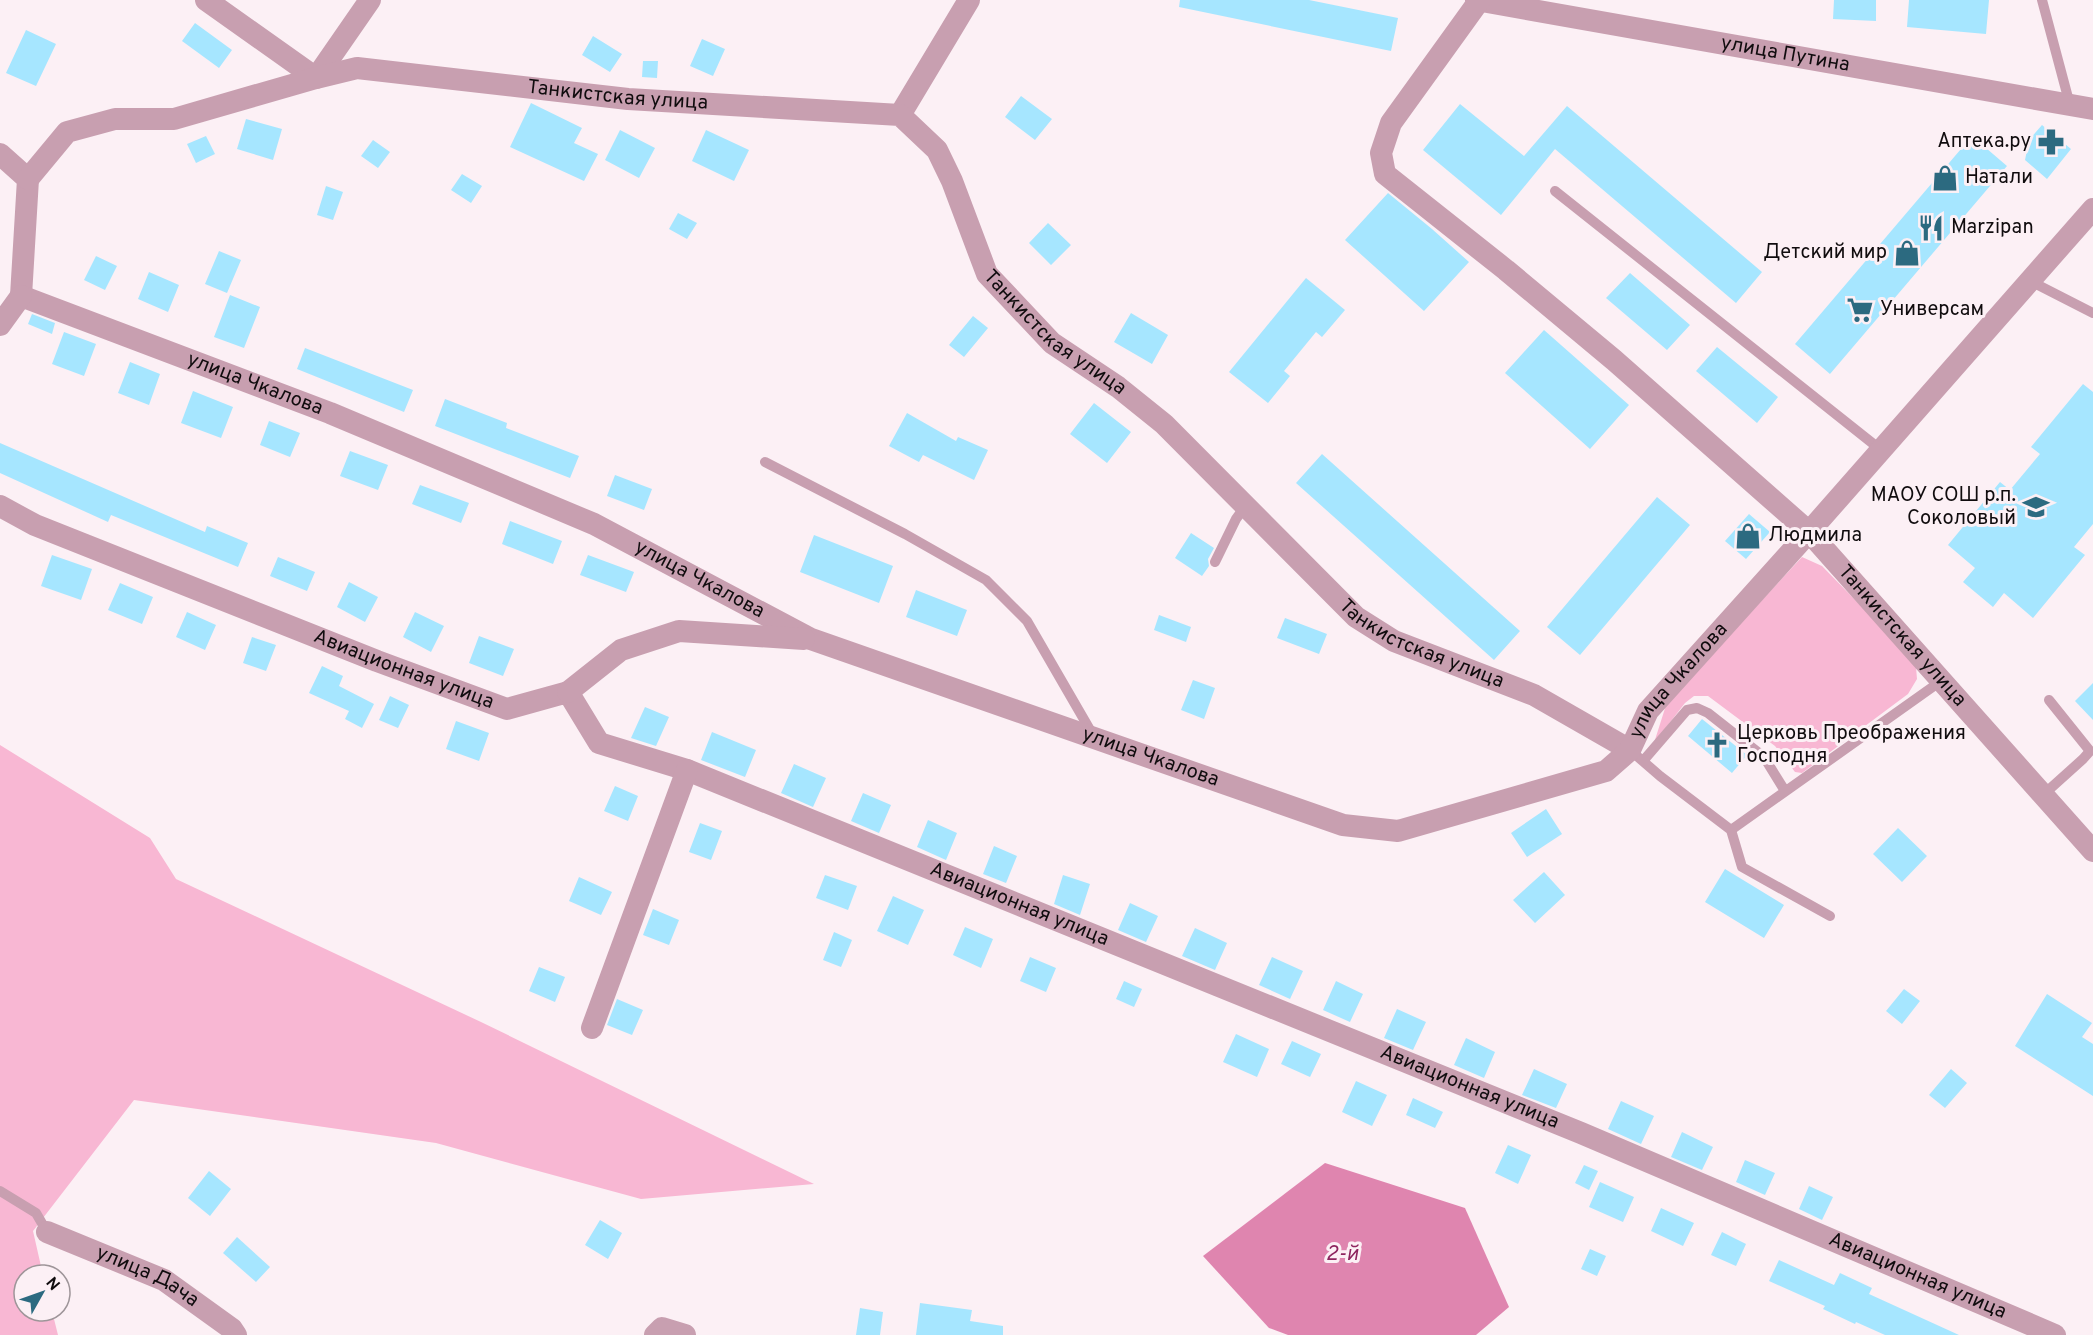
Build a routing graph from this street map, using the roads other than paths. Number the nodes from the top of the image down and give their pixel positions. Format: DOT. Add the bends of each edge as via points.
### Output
graph roads {
  1 [pos="206,0"];
  2 [pos="370,0"];
  3 [pos="969,0"];
  4 [pos="1478,0"];
  5 [pos="2042,0"];
  6 [pos="316,78"];
  7 [pos="2070,105"];
  8 [pos="2093,109"];
  9 [pos="900,115"];
  10 [pos="0,154"];
  11 [pos="28,179"];
  12 [pos="1555,191"];
  13 [pos="2093,209"];
  14 [pos="2030,281"];
  15 [pos="21,296"];
  16 [pos="2093,313"];
  17 [pos="0,325"];
  18 [pos="1881,450"];
  19 [pos="765,462"];
  20 [pos="1246,505"];
  21 [pos="0,506"];
  22 [pos="1809,532"];
  23 [pos="1215,562"];
  24 [pos="811,639"];
  25 [pos="1941,681"];
  26 [pos="568,692"];
  27 [pos="2049,700"];
  28 [pos="1095,739"];
  29 [pos="1636,755"];
  30 [pos="687,770"];
  31 [pos="1785,791"];
  32 [pos="2043,795"];
  33 [pos="1731,830"];
  34 [pos="2093,851"];
  35 [pos="1830,916"];
  36 [pos="592,1028"];
  37 [pos="0,1191"];
  38 [pos="47,1232"];
  39 [pos="236,1335"];
  40 [pos="655,1335"];
  41 [pos="685,1335"];
  42 [pos="2055,1335"];
  1 -- 6 [label="street"];
  2 -- 6 [label="street"];
  3 -- 9 [label="street"];
  4 -- 7 [label="street, улица Путина"];
  4 -- 22 [label="street, Танкистская улица" via="1391,123 1381,153 1385,174 1605,353"];
  5 -- 7 [label="lane"];
  6 -- 9 [label="street, Танкистская улица" via="357,68 628,99"];
  6 -- 11 [label="street, Танкистская улица" via="174,119 115,118 67,132"];
  7 -- 8 [label="street, улица Путина"];
  9 -- 20 [label="street, Танкистская улица" via="937,150 987,274 1052,343 1118,387 1164,424"];
  10 -- 11 [label="street"];
  11 -- 15 [label="street"];
  12 -- 18 [label="lane"];
  13 -- 14 [label="street, улица Чкалова"];
  14 -- 16 [label="lane"];
  14 -- 18 [label="street, улица Чкалова"];
  15 -- 17 [label="street"];
  15 -- 24 [label="street, улица Чкалова" via="330,413 594,524"];
  18 -- 22 [label="street, улица Чкалова"];
  19 -- 28 [label="lane" via="986,580 1027,621"];
  20 -- 23 [label="lane"];
  20 -- 29 [label="street, Танкистская улица" via="1356,617 1394,641 1534,695"];
  21 -- 26 [label="street, Авиационная улица" via="35,525 507,709"];
  22 -- 25 [label="street, Танкистская улица"];
  22 -- 29 [label="street, улица Чкалова" via="1648,711"];
  24 -- 26 [label="street" via="680,631 621,650"];
  24 -- 28 [label="street, улица Чкалова"];
  25 -- 31 [label="lane"];
  25 -- 32 [label="street, Танкистская улица"];
  26 -- 30 [label="street, Авиационная улица" via="599,743"];
  27 -- 32 [label="lane" via="2090,751"];
  28 -- 29 [label="street, улица Чкалова" via="1343,825 1398,831 1606,771"];
  29 -- 31 [label="lane" via="1687,710 1697,708 1764,757"];
  29 -- 33 [label="lane"];
  30 -- 36 [label="street"];
  30 -- 42 [label="street, Авиационная улица" via="1581,1133"];
  31 -- 33 [label="lane"];
  32 -- 34 [label="street, Танкистская улица"];
  33 -- 35 [label="lane" via="1742,867"];
  37 -- 38 [label="lane" via="36,1213"];
  38 -- 39 [label="street, улица Дача" via="164,1280"];
  40 -- 41 [label="street" via="662,1328"];
}
